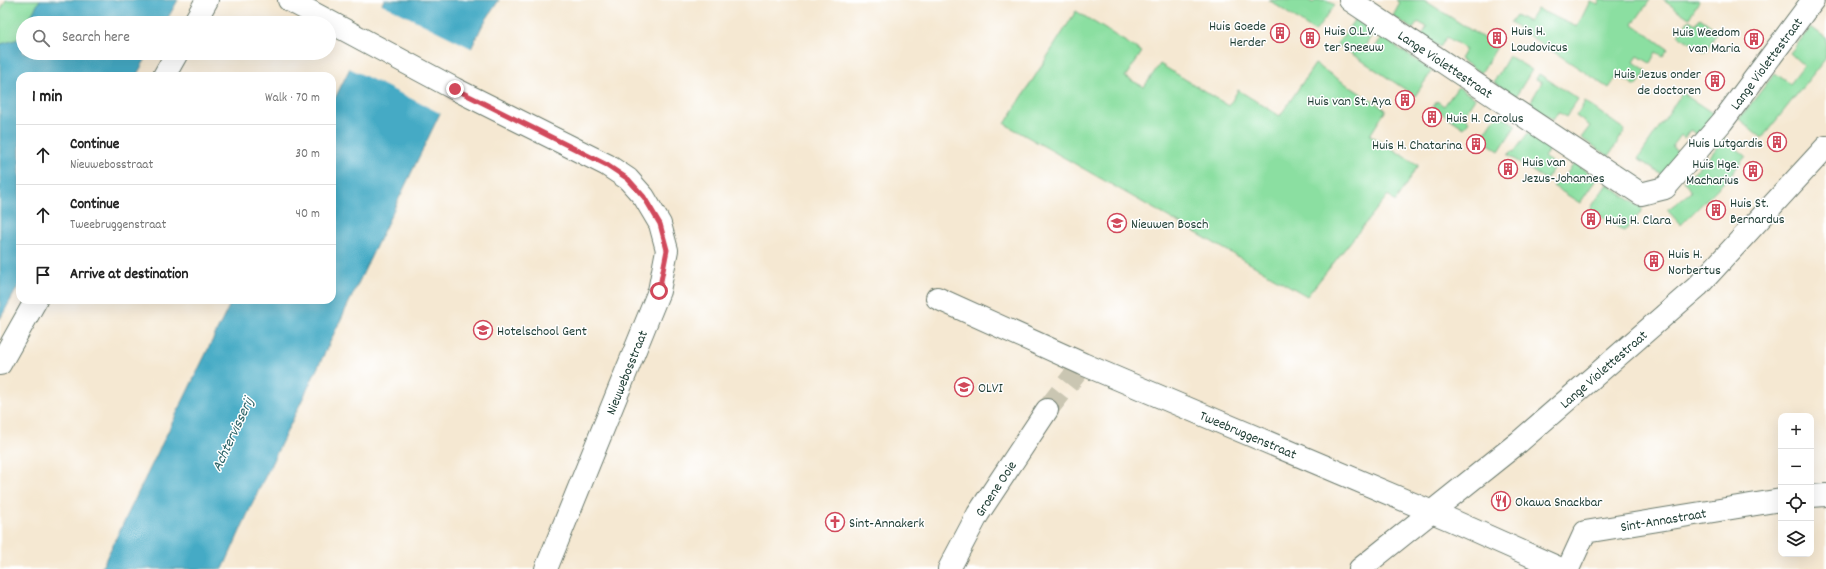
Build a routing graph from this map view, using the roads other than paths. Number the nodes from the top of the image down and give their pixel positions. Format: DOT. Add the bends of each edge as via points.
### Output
graph roads {
  1 [pos="207,0"];
  2 [pos="289,0"];
  3 [pos="1350,0"];
  4 [pos="1813,0"];
  5 [pos="198,16"];
  6 [pos="319,16"];
  7 [pos="336,25"];
  8 [pos="173,60"];
  9 [pos="166,72"];
  10 [pos="1826,147"];
  11 [pos="937,298"];
  12 [pos="34,304"];
  13 [pos="0,364"];
  14 [pos="1047,410"];
  15 [pos="1826,495"];
  16 [pos="1814,496"];
  17 [pos="1778,500"];
  18 [pos="1431,512"];
  19 [pos="546,569"];
  20 [pos="949,569"];
  21 [pos="1360,569"];
  22 [pos="1561,569"];
  23 [pos="1568,569"];
  1 -- 5 [label="street"];
  2 -- 6 [label="street, Nieuwebosstraat"];
  3 -- 4 [label="street, Lange Violettestraat" via="1640,194 1665,188 1722,122"];
  7 -- 19 [label="street, Nieuwebosstraat" via="455,89 607,165 628,179 644,197 660,224 667,250 659,291"];
  8 -- 9 [label="street"];
  10 -- 18 [label="street, Lange Violettestraat" via="1698,286 1518,442"];
  11 -- 18 [label="street, Tweebruggenstraat" via="1083,364"];
  12 -- 13 [label="street"];
  14 -- 20 [label="street, Groene Ooie" via="978,514"];
  15 -- 16 [label="street"];
  17 -- 23 [label="street, Sint-Annastraat" via="1585,532"];
  18 -- 21 [label="street, Lange Violettestraat"];
  18 -- 22 [label="street, Tweebruggenstraat"];
}
